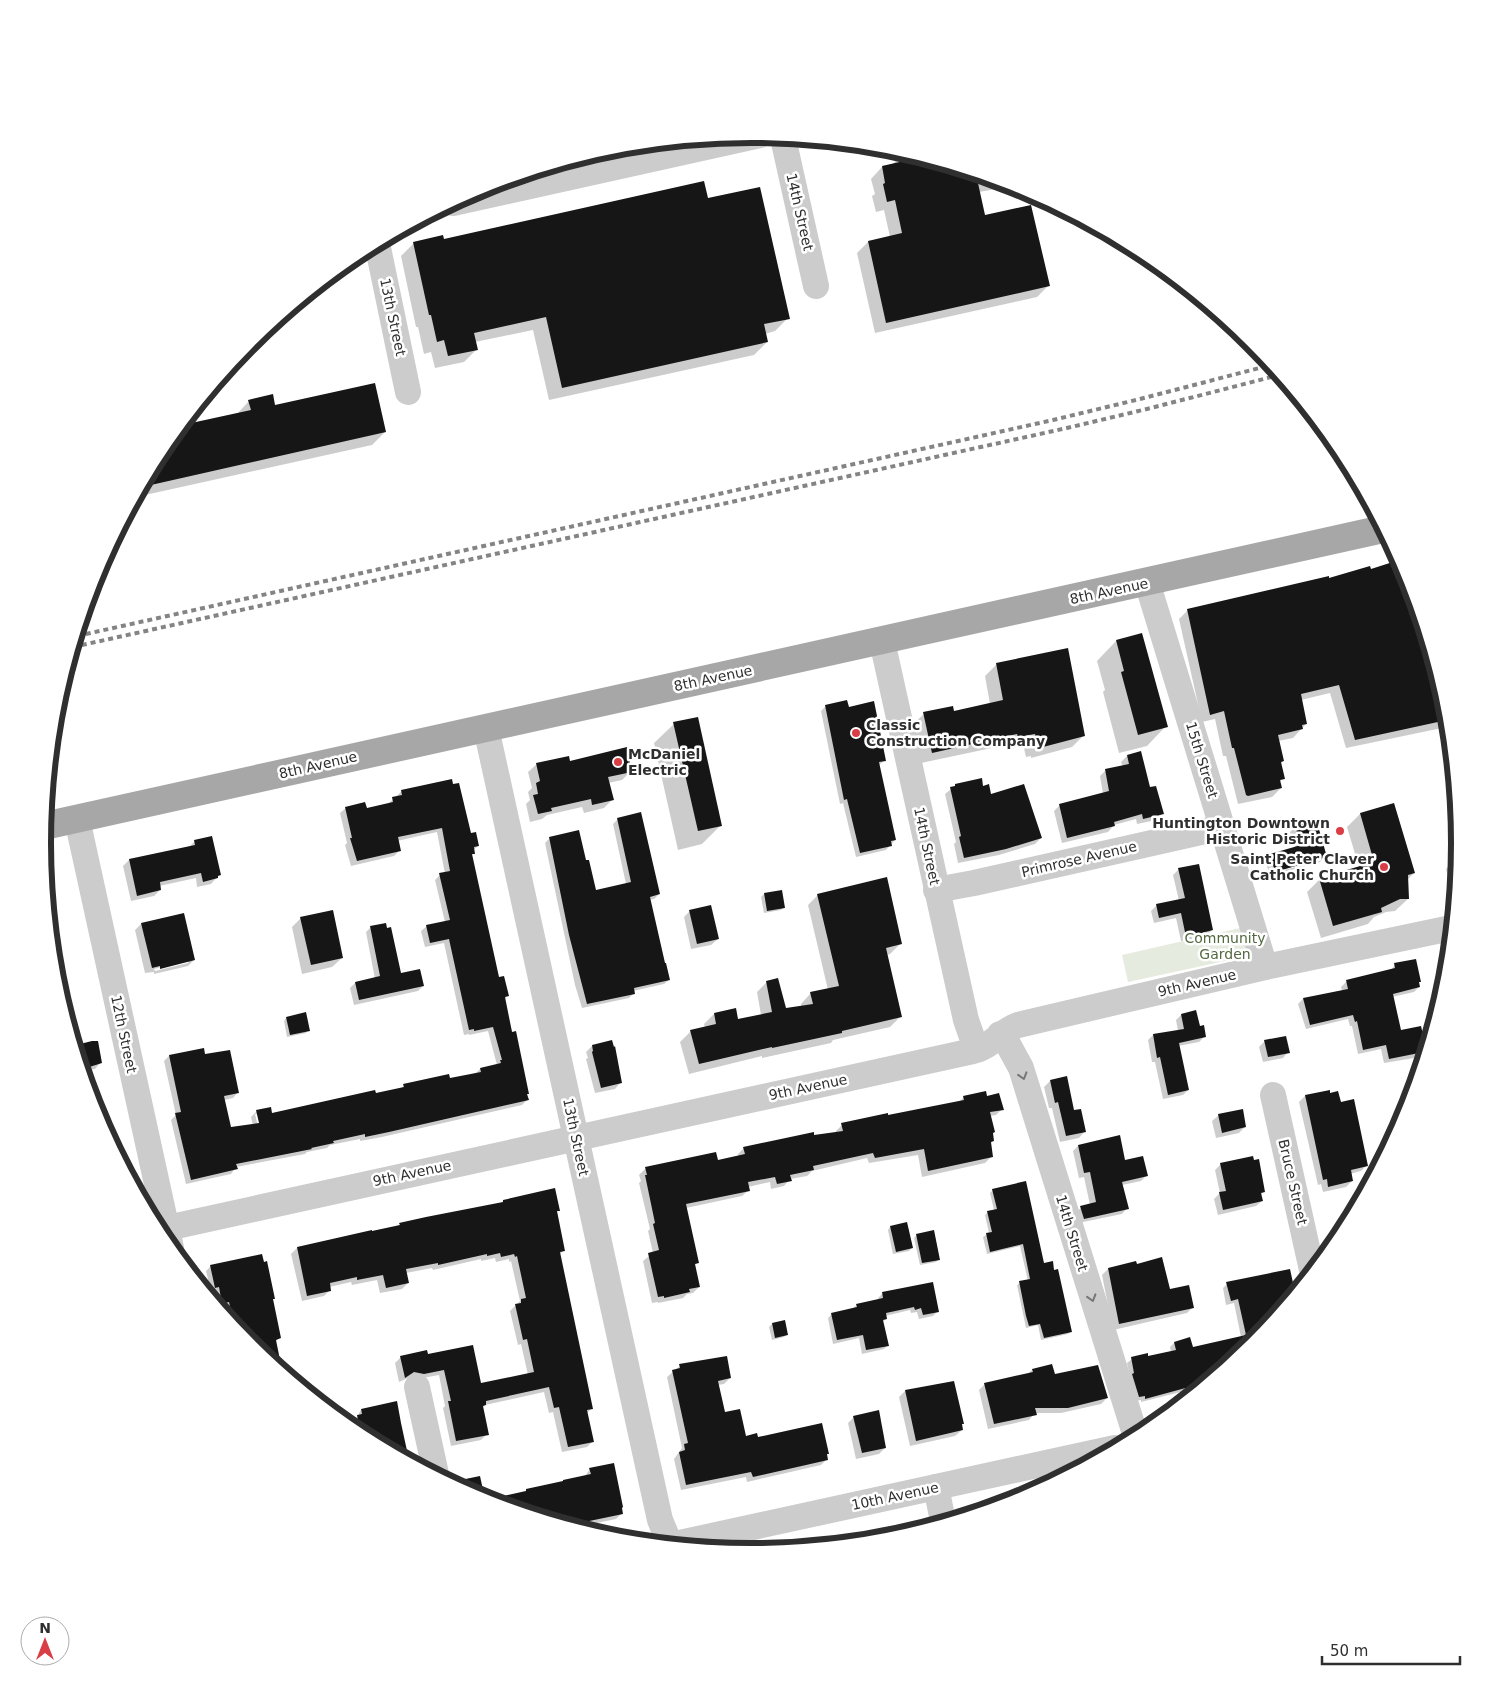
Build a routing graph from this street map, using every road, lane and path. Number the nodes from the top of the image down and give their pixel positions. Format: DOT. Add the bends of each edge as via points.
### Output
graph roads {
  1 [pos="717,144"];
  2 [pos="784,144"];
  3 [pos="487,196"];
  4 [pos="379,251"];
  5 [pos="816,286"];
  6 [pos="408,392"];
  7 [pos="1377,530"];
  8 [pos="1147,582"];
  9 [pos="882,641"];
  10 [pos="486,728"];
  11 [pos="77,819"];
  12 [pos="52,824"];
  13 [pos="1223,827"];
  14 [pos="936,890"];
  15 [pos="1445,929"];
  16 [pos="1265,967"];
  17 [pos="1000,1034"];
  18 [pos="979,1049"];
  19 [pos="1273,1094"];
  20 [pos="576,1137"];
  21 [pos="162,1221"];
  22 [pos="170,1234"];
  23 [pos="1310,1263"];
  24 [pos="417,1387"];
  25 [pos="1134,1429"];
  26 [pos="1094,1453"];
  27 [pos="434,1467"];
  28 [pos="936,1487"];
  29 [pos="942,1516"];
  30 [pos="667,1538"];
  31 [pos="693,1540"];
  1 -- 3 [label="street"];
  2 -- 5 [label="street, 14th Street"];
  4 -- 6 [label="street, 13th Street"];
  7 -- 8 [label="main road, 8th Avenue"];
  8 -- 9 [label="main road, 8th Avenue"];
  8 -- 13 [label="street, 15th Street"];
  9 -- 10 [label="main road, 8th Avenue"];
  9 -- 14 [label="street, 14th Street"];
  10 -- 11 [label="main road, 8th Avenue"];
  10 -- 20 [label="street, 13th Street"];
  11 -- 12 [label="main road, 8th Avenue"];
  11 -- 21 [label="street, 12th Street"];
  13 -- 14 [label="street, Primrose Avenue"];
  13 -- 16 [label="street, 15th Street"];
  14 -- 18 [label="street, 14th Street" via="969,1030"];
  15 -- 16 [label="street, 9th Avenue"];
  16 -- 17 [label="street, 9th Avenue" via="1018,1025"];
  17 -- 18 [label="street, 9th Avenue"];
  17 -- 25 [label="street, 14th Street, one-way" via="1021,1068"];
  18 -- 20 [label="street, 9th Avenue"];
  19 -- 23 [label="street, Bruce Street"];
  20 -- 22 [label="street, 9th Avenue"];
  20 -- 30 [label="street, 13th Street" via="660,1520"];
  24 -- 27 [label="street"];
  26 -- 28 [label="street, 10th Avenue"];
  28 -- 29 [label="street"];
  28 -- 31 [label="street, 10th Avenue"];
}
